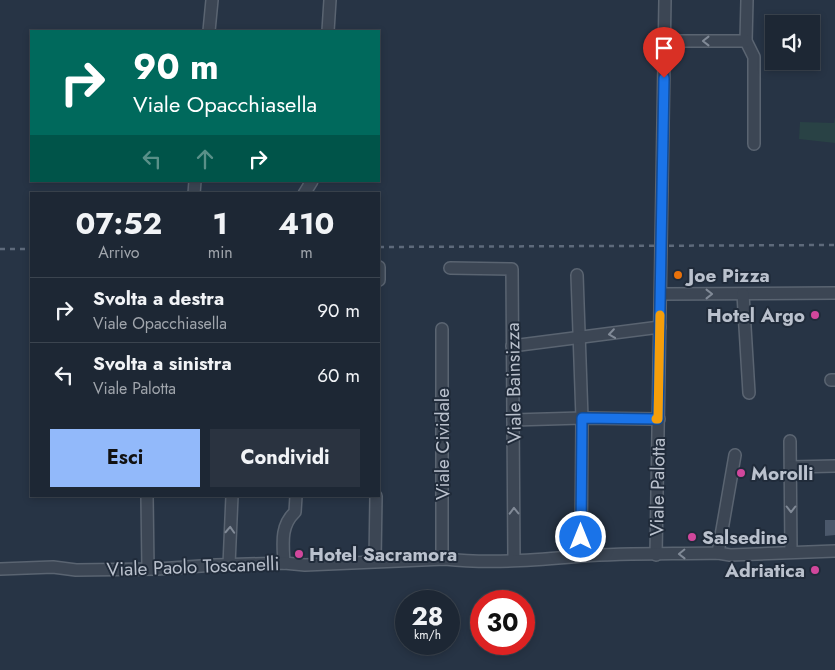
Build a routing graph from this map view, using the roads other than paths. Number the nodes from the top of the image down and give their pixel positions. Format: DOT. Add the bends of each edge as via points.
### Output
graph roads {
  1 [pos="212,0"];
  2 [pos="330,0"];
  3 [pos="665,0"];
  4 [pos="747,0"];
  5 [pos="209,30"];
  6 [pos="328,30"];
  7 [pos="665,41"];
  8 [pos="746,41"];
  9 [pos="754,144"];
  10 [pos="450,268"];
  11 [pos="577,275"];
  12 [pos="661,294"];
  13 [pos="743,294"];
  14 [pos="835,294"];
  15 [pos="660,327"];
  16 [pos="442,328"];
  17 [pos="580,338"];
  18 [pos="512,346"];
  19 [pos="749,392"];
  20 [pos="582,418"];
  21 [pos="658,419"];
  22 [pos="513,420"];
  23 [pos="790,441"];
  24 [pos="735,455"];
  25 [pos="835,466"];
  26 [pos="791,467"];
  27 [pos="147,497"];
  28 [pos="232,497"];
  29 [pos="296,497"];
  30 [pos="376,497"];
  31 [pos="835,551"];
  32 [pos="791,552"];
  33 [pos="718,553"];
  34 [pos="656,555"];
  35 [pos="581,556"];
  36 [pos="442,559"];
  37 [pos="514,560"];
  38 [pos="375,561"];
  39 [pos="284,563"];
  40 [pos="229,565"];
  41 [pos="0,569"];
  42 [pos="148,569"];
  1 -- 5 [label="street"];
  2 -- 6 [label="street"];
  3 -- 7 [label="street, Viale Palotta"];
  4 -- 8 [label="street"];
  8 -- 7 [label="street, one-way"];
  7 -- 12 [label="street, Viale Palotta"];
  8 -- 9 [label="street" via="754,57"];
  10 -- 18 [label="street, Viale Bainsizza" via="512,269"];
  11 -- 17 [label="street"];
  12 -- 13 [label="street, one-way"];
  12 -- 15 [label="street, Viale Palotta"];
  13 -- 14 [label="street"];
  13 -- 19 [label="street"];
  15 -- 17 [label="street, one-way"];
  15 -- 21 [label="street, Viale Palotta"];
  16 -- 36 [label="street, Viale Cividale"];
  17 -- 18 [label="street"];
  17 -- 20 [label="street"];
  18 -- 22 [label="street, Viale Bainsizza"];
  20 -- 21 [label="street"];
  20 -- 22 [label="street"];
  20 -- 35 [label="street"];
  21 -- 34 [label="street, Viale Palotta"];
  37 -- 22 [label="street, Viale Bainsizza, one-way"];
  23 -- 26 [label="street"];
  24 -- 33 [label="street"];
  25 -- 26 [label="street"];
  26 -- 32 [label="street, one-way"];
  27 -- 42 [label="street"];
  40 -- 28 [label="street, one-way"];
  29 -- 39 [label="street" via="295,512 282,532"];
  30 -- 38 [label="street"];
  31 -- 32 [label="street, Viale Paolo Toscanelli"];
  32 -- 33 [label="street, Viale Paolo Toscanelli" via="730,556"];
  33 -- 34 [label="street, Viale Paolo Toscanelli, one-way"];
  34 -- 35 [label="street, Viale Paolo Toscanelli"];
  35 -- 37 [label="street, Viale Paolo Toscanelli" via="557,560"];
  36 -- 37 [label="street, Viale Paolo Toscanelli"];
  36 -- 38 [label="street, Viale Paolo Toscanelli"];
  38 -- 39 [label="street, Viale Paolo Toscanelli"];
  39 -- 40 [label="street, Viale Paolo Toscanelli"];
  40 -- 42 [label="street, Viale Paolo Toscanelli"];
  41 -- 42 [label="street, Viale Paolo Toscanelli"];
}
